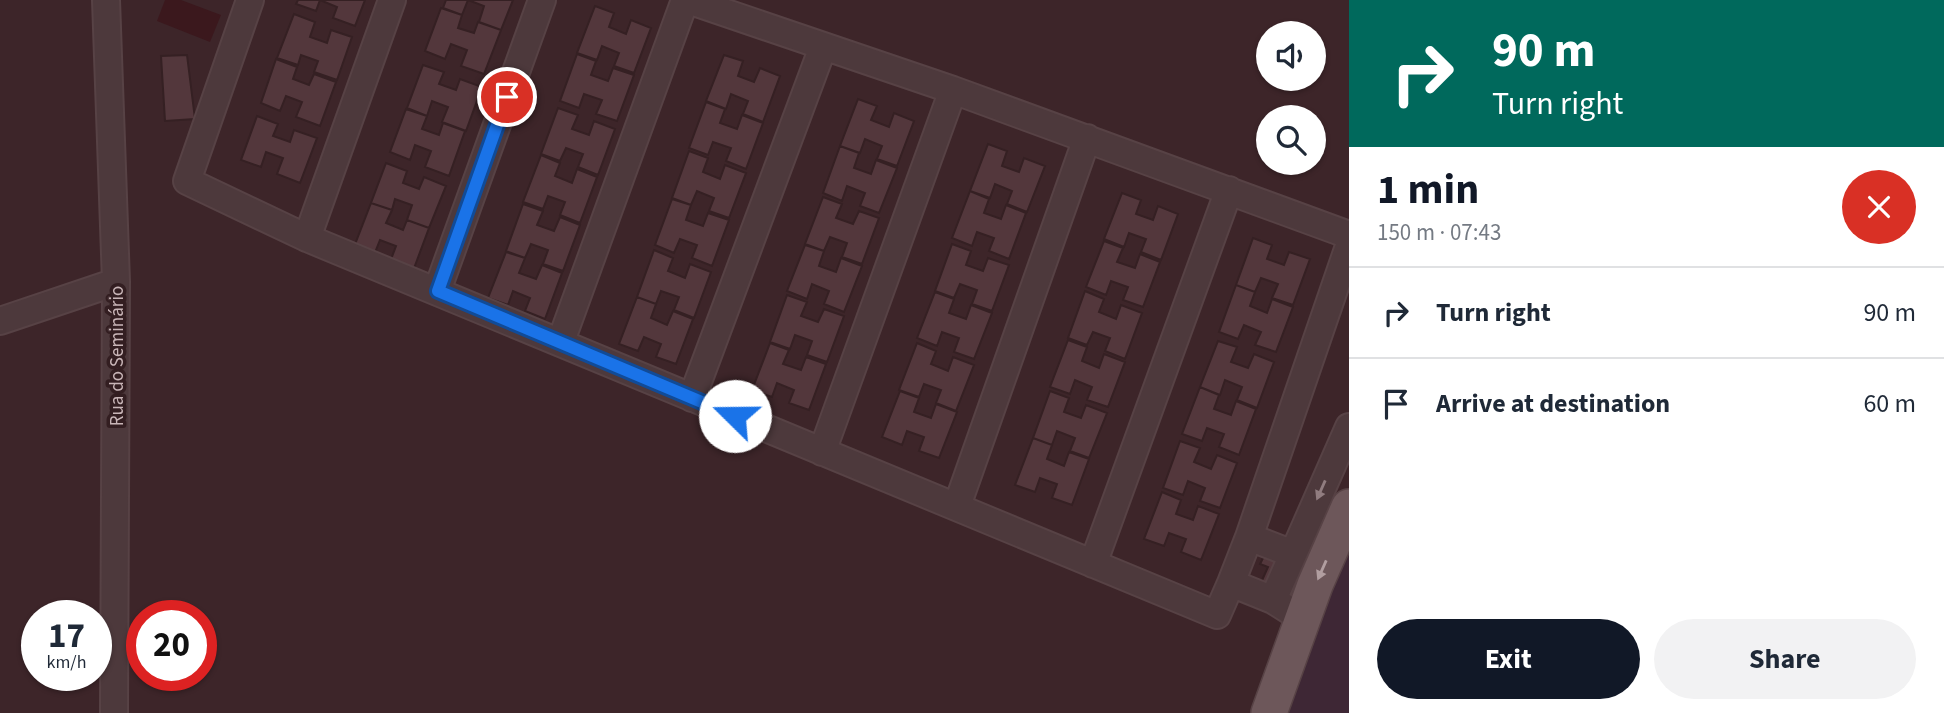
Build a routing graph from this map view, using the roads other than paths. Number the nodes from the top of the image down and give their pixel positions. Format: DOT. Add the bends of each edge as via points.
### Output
graph roads {
  1 [pos="106,0"];
  2 [pos="250,0"];
  3 [pos="392,0"];
  4 [pos="542,0"];
  5 [pos="687,0"];
  6 [pos="823,47"];
  7 [pos="953,90"];
  8 [pos="1087,138"];
  9 [pos="1229,190"];
  10 [pos="1349,235"];
  11 [pos="307,238"];
  12 [pos="1349,246"];
  13 [pos="116,282"];
  14 [pos="438,291"];
  15 [pos="0,321"];
  16 [pos="561,341"];
  17 [pos="692,398"];
  18 [pos="1349,427"];
  19 [pos="822,452"];
  20 [pos="957,506"];
  21 [pos="1349,508"];
  22 [pos="1249,537"];
  23 [pos="1293,554"];
  24 [pos="1093,564"];
  25 [pos="1231,583"];
  26 [pos="1273,600"];
  27 [pos="1303,619"];
  28 [pos="114,713"];
  29 [pos="1269,713"];
  1 -- 13 [label="street, Rua do Seminário"];
  2 -- 11 [label="street" via="187,181"];
  3 -- 11 [label="street"];
  4 -- 14 [label="street"];
  5 -- 6 [label="street"];
  5 -- 16 [label="street"];
  6 -- 7 [label="street"];
  6 -- 17 [label="street"];
  7 -- 8 [label="street"];
  7 -- 19 [label="street"];
  8 -- 9 [label="street"];
  8 -- 20 [label="street"];
  9 -- 10 [label="street"];
  9 -- 24 [label="street"];
  11 -- 14 [label="street"];
  12 -- 22 [label="street"];
  13 -- 15 [label="street"];
  13 -- 28 [label="street, Rua do Seminário"];
  14 -- 16 [label="street"];
  16 -- 17 [label="street"];
  17 -- 19 [label="street"];
  18 -- 23 [label="street, one-way"];
  19 -- 20 [label="street"];
  20 -- 24 [label="street"];
  21 -- 27 [label="main road, one-way"];
  22 -- 23 [label="street"];
  22 -- 25 [label="street"];
  23 -- 26 [label="street"];
  24 -- 25 [label="street" via="1217,615"];
  25 -- 26 [label="street"];
  26 -- 27 [label="street"];
  27 -- 29 [label="main road"];
}
